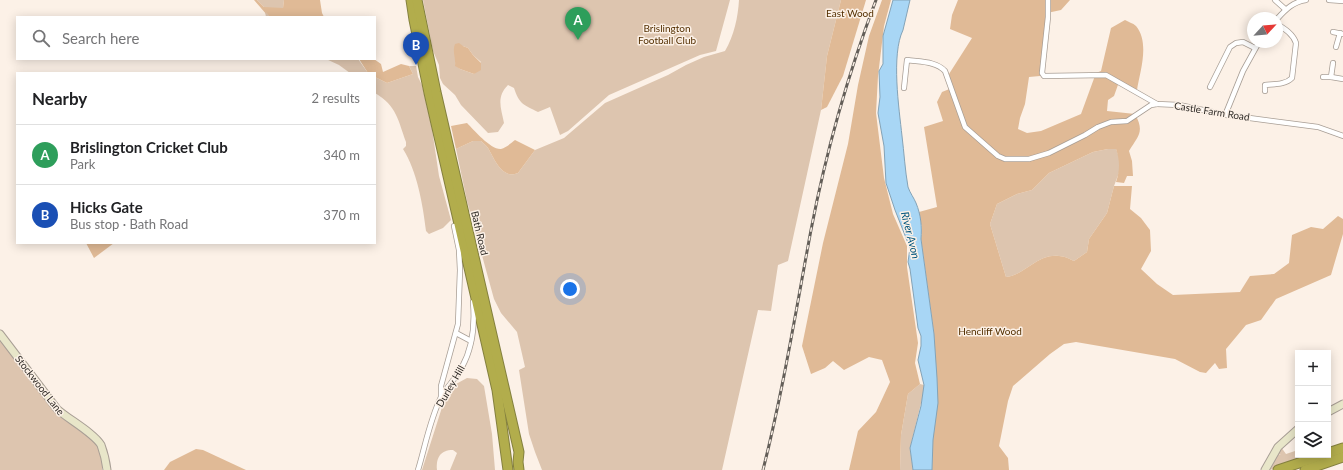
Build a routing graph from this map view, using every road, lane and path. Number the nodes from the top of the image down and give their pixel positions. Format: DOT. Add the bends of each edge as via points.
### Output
graph roads {
  1 [pos="411,0"];
  2 [pos="417,0"];
  3 [pos="1048,0"];
  4 [pos="1275,0"];
  5 [pos="1306,0"];
  6 [pos="1328,0"];
  7 [pos="1343,1"];
  8 [pos="1285,9"];
  9 [pos="1283,12"];
  10 [pos="1283,28"];
  11 [pos="1333,32"];
  12 [pos="1341,33"];
  13 [pos="1247,44"];
  14 [pos="1336,47"];
  15 [pos="1255,48"];
  16 [pos="1333,63"];
  17 [pos="1323,77"];
  18 [pos="1331,77"];
  19 [pos="1343,80"];
  20 [pos="1210,87"];
  21 [pos="904,88"];
  22 [pos="1265,91"];
  23 [pos="433,92"];
  24 [pos="1157,104"];
  25 [pos="1227,115"];
  26 [pos="1343,136"];
  27 [pos="454,226"];
  28 [pos="470,277"];
  29 [pos="456,333"];
  30 [pos="0,334"];
  31 [pos="471,341"];
  32 [pos="441,398"];
  33 [pos="1343,404"];
  34 [pos="1331,410"];
  35 [pos="1295,432"];
  36 [pos="1343,448"];
  37 [pos="519,452"];
  38 [pos="1331,452"];
  39 [pos="1343,457"];
  40 [pos="1314,458"];
  41 [pos="1267,467"];
  42 [pos="107,470"];
  43 [pos="418,470"];
  44 [pos="508,470"];
  45 [pos="520,470"];
  46 [pos="527,470"];
  47 [pos="1278,470"];
  48 [pos="1305,470"];
  1 -- 23 [label="highway, Bath Road"];
  2 -- 23 [label="highway, Bath Road"];
  3 -- 24 [label="street, Castle Farm Road" via="1042,75 1106,75"];
  4 -- 8 [label="street"];
  5 -- 8 [label="street"];
  6 -- 7 [label="street"];
  8 -- 9 [label="street"];
  10 -- 22 [label="street" via="1295,38 1296,43 1292,78 1285,83 1265,85"];
  11 -- 12 [label="street"];
  12 -- 14 [label="street"];
  13 -- 20 [label="street" via="1236,42 1230,47"];
  15 -- 25 [label="street"];
  16 -- 18 [label="street"];
  17 -- 18 [label="street"];
  18 -- 19 [label="street"];
  21 -- 24 [label="street" via="907,60 934,64 942,68 965,127 998,156 1019,160 1049,153 1098,127 1111,122 1127,121 1151,105"];
  23 -- 28 [label="highway, Bath Road"];
  23 -- 37 [label="highway, Bath Road"];
  24 -- 25 [label="street, Castle Farm Road" via="1179,105"];
  25 -- 26 [label="street, Castle Farm Road" via="1318,127"];
  27 -- 29 [label="street" via="460,270"];
  28 -- 31 [label="street, Durley Hill" via="474,324"];
  28 -- 44 [label="highway, Bath Road" via="497,390"];
  29 -- 31 [label="street"];
  29 -- 32 [label="street"];
  30 -- 42 [label="street, Stockwood Lane" via="57,409 100,445"];
  31 -- 32 [label="street, Durley Hill" via="462,368"];
  32 -- 43 [label="street, Durley Hill"];
  33 -- 34 [label="street"];
  35 -- 41 [label="street" via="1278,447"];
  36 -- 38 [label="highway"];
  37 -- 45 [label="highway, Bath Road"];
  37 -- 46 [label="highway"];
  39 -- 48 [label="highway"];
  40 -- 47 [label="highway"];
}
